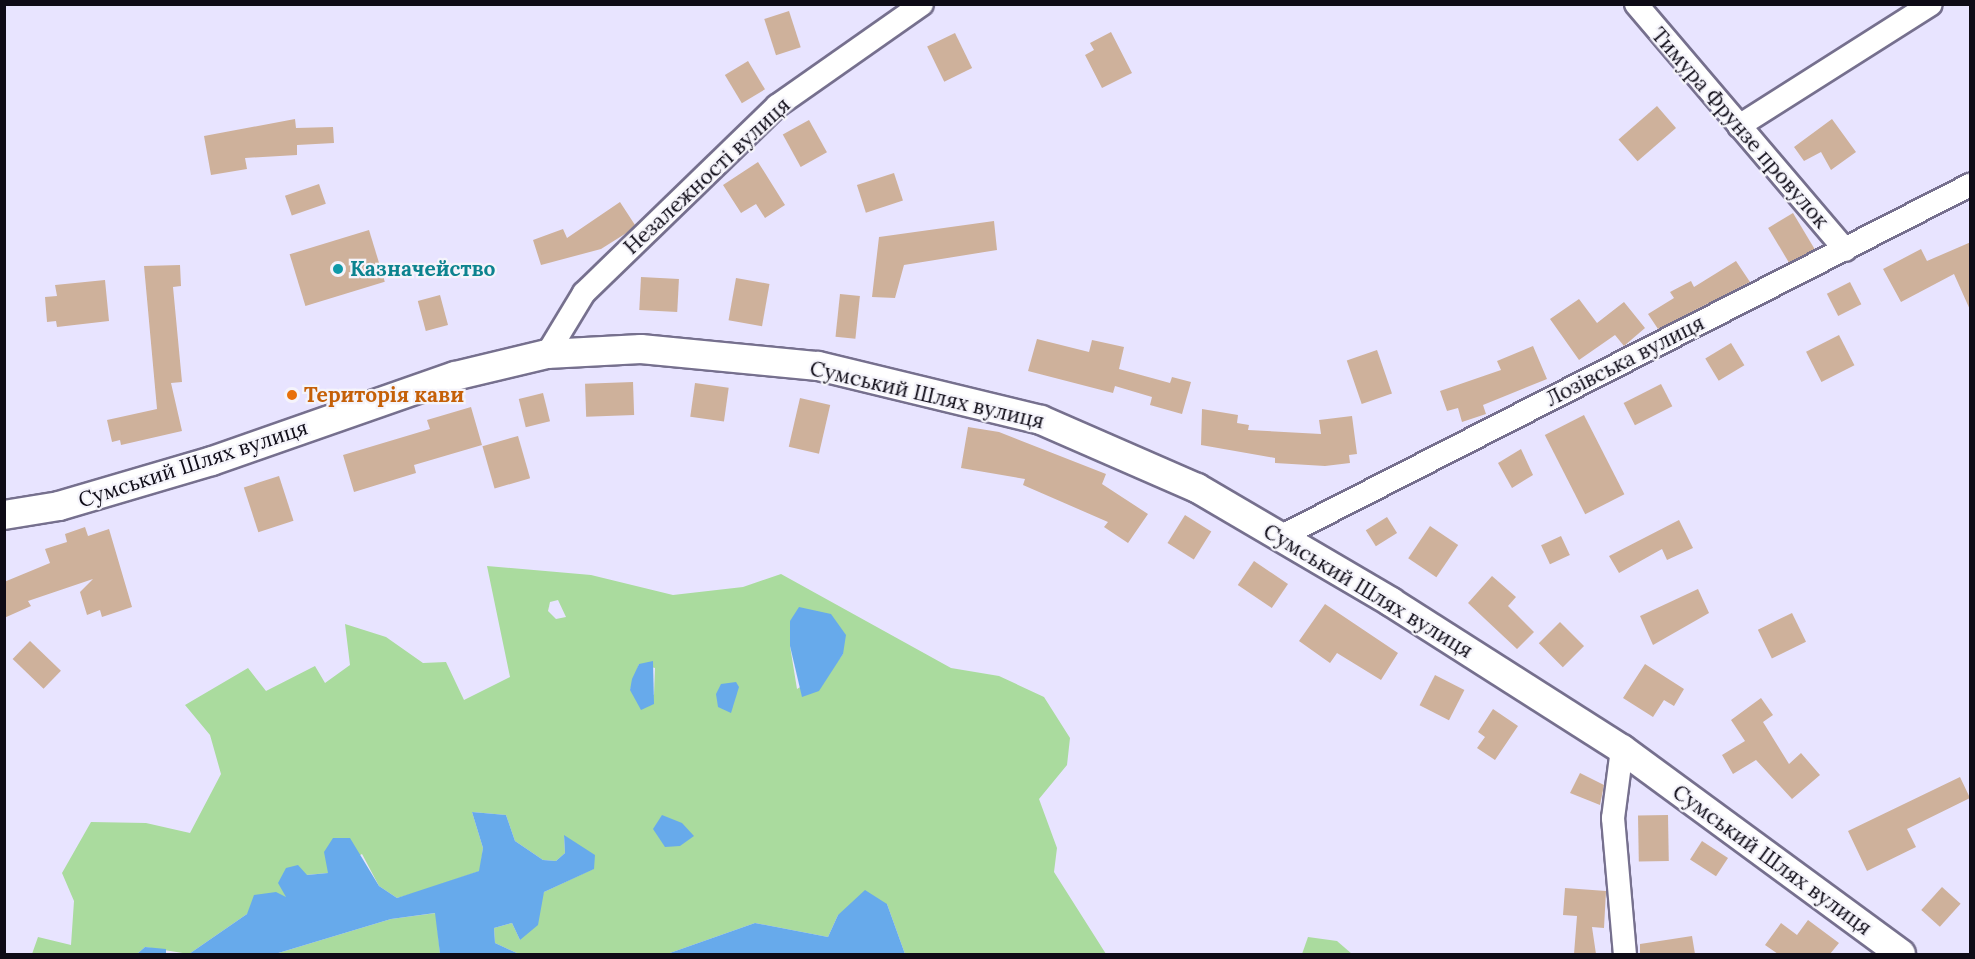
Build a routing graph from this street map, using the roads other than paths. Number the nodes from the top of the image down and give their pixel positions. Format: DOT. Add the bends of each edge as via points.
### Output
graph roads {
  1 [pos="922,4"];
  2 [pos="1636,4"];
  3 [pos="1931,4"];
  4 [pos="1739,126"];
  5 [pos="1971,185"];
  6 [pos="1845,250"];
  7 [pos="547,354"];
  8 [pos="4,515"];
  9 [pos="1280,537"];
  10 [pos="1622,749"];
  11 [pos="1625,954"];
  12 [pos="1901,954"];
  1 -- 7 [label="street, Незалежності вулиця" via="777,106 584,293"];
  2 -- 4 [label="street, Тимура Фрунзе провулок"];
  3 -- 4 [label="street"];
  4 -- 6 [label="street, Тимура Фрунзе провулок"];
  5 -- 6 [label="street, Лозівська вулиця"];
  6 -- 9 [label="street, Лозівська вулиця"];
  7 -- 8 [label="main road, Сумський Шлях вулиця" via="455,376 201,465 58,506"];
  7 -- 9 [label="main road, Сумський Шлях вулиця" via="641,349 818,366 1041,420 1197,488"];
  9 -- 10 [label="main road, Сумський Шлях вулиця"];
  10 -- 11 [label="street" via="1613,818"];
  10 -- 12 [label="main road, Сумський Шлях вулиця"];
}
